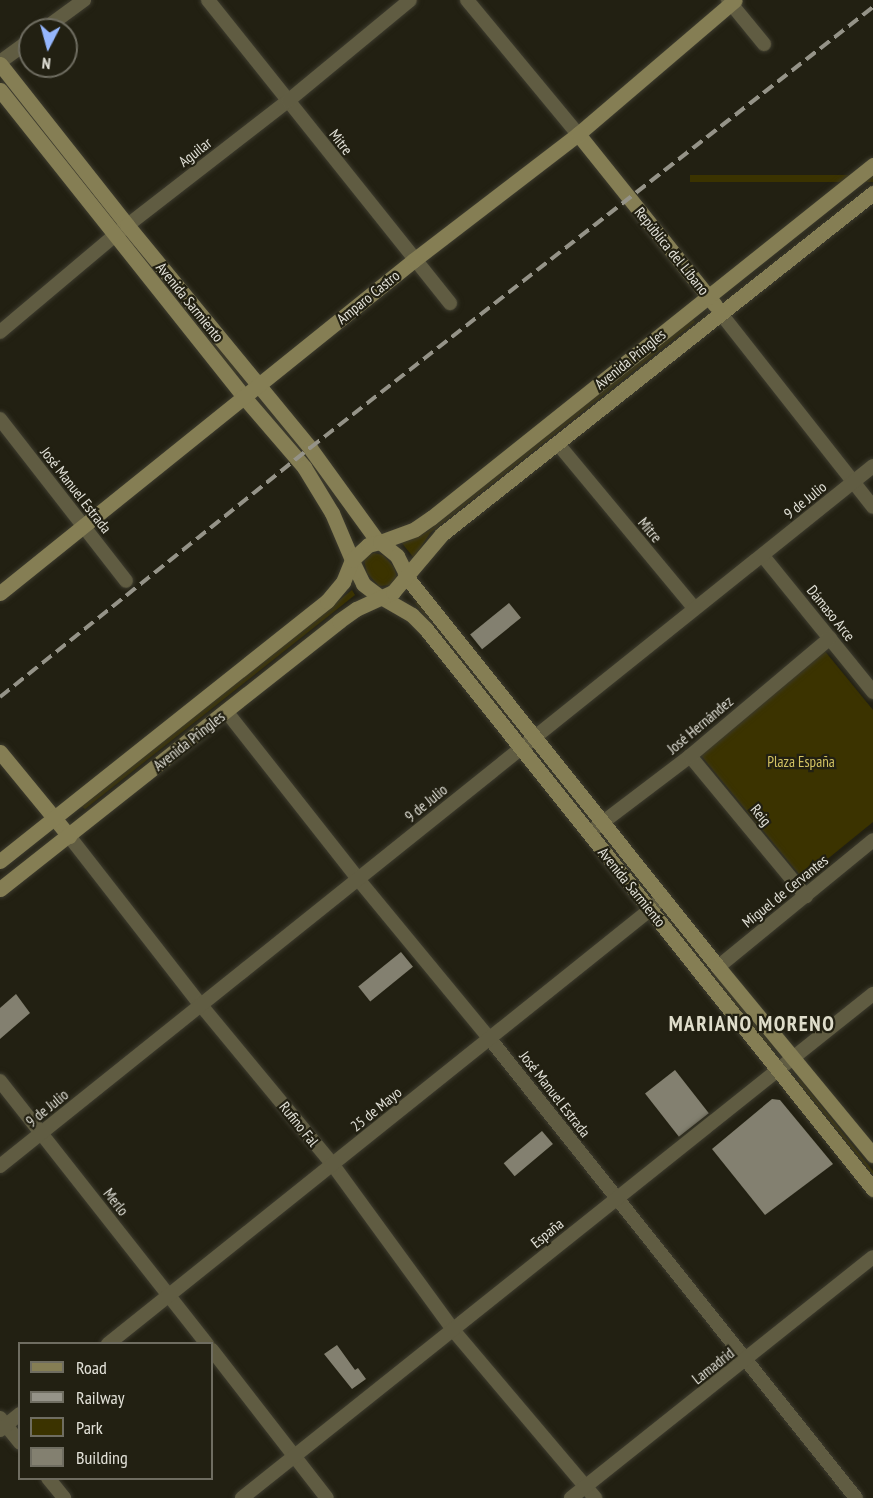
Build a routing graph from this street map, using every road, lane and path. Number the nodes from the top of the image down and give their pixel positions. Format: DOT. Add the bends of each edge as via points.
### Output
graph roads {
  1 [pos="84,0"];
  2 [pos="208,0"];
  3 [pos="410,0"];
  4 [pos="467,0"];
  5 [pos="731,1"];
  6 [pos="59,18"];
  7 [pos="764,44"];
  8 [pos="18,49"];
  9 [pos="0,63"];
  10 [pos="0,90"];
  11 [pos="288,101"];
  12 [pos="578,134"];
  13 [pos="873,165"];
  14 [pos="873,193"];
  15 [pos="121,230"];
  16 [pos="414,260"];
  17 [pos="709,296"];
  18 [pos="450,303"];
  19 [pos="722,315"];
  20 [pos="0,332"];
  21 [pos="258,384"];
  22 [pos="243,396"];
  23 [pos="0,418"];
  24 [pos="558,444"];
  25 [pos="873,466"];
  26 [pos="853,482"];
  27 [pos="873,507"];
  28 [pos="84,528"];
  29 [pos="379,542"];
  30 [pos="763,556"];
  31 [pos="352,561"];
  32 [pos="406,575"];
  33 [pos="126,581"];
  34 [pos="0,593"];
  35 [pos="380,597"];
  36 [pos="694,608"];
  37 [pos="830,638"];
  38 [pos="873,692"];
  39 [pos="226,711"];
  40 [pos="536,736"];
  41 [pos="521,748"];
  42 [pos="0,752"];
  43 [pos="690,756"];
  44 [pos="55,817"];
  45 [pos="604,822"];
  46 [pos="589,833"];
  47 [pos="69,836"];
  48 [pos="873,840"];
  49 [pos="0,861"];
  50 [pos="358,879"];
  51 [pos="0,889"];
  52 [pos="806,896"];
  53 [pos="663,897"];
  54 [pos="651,909"];
  55 [pos="718,967"];
  56 [pos="873,994"];
  57 [pos="200,1004"];
  58 [pos="490,1039"];
  59 [pos="792,1057"];
  60 [pos="777,1068"];
  61 [pos="0,1081"];
  62 [pos="41,1134"];
  63 [pos="873,1155"];
  64 [pos="0,1166"];
  65 [pos="333,1166"];
  66 [pos="873,1189"];
  67 [pos="615,1198"];
  68 [pos="873,1257"];
  69 [pos="169,1295"];
  70 [pos="454,1331"];
  71 [pos="110,1342"];
  72 [pos="205,1342"];
  73 [pos="213,1351"];
  74 [pos="747,1359"];
  75 [pos="18,1415"];
  76 [pos="2,1425"];
  77 [pos="18,1441"];
  78 [pos="294,1456"];
  79 [pos="49,1480"];
  80 [pos="586,1486"];
  81 [pos="64,1498"];
  82 [pos="242,1498"];
  83 [pos="327,1498"];
  84 [pos="571,1498"];
  85 [pos="595,1498"];
  86 [pos="856,1498"];
  1 -- 6 [label="street"];
  2 -- 11 [label="street, Mitre"];
  3 -- 11 [label="street, Aguilar"];
  4 -- 12 [label="street, República del Líbano"];
  5 -- 7 [label="street"];
  5 -- 12 [label="main road, Amparo Castro"];
  8 -- 9 [label="street"];
  9 -- 15 [label="main road, Avenida Sarmiento"];
  10 -- 15 [label="main road, Avenida Sarmiento"];
  11 -- 15 [label="street, Aguilar"];
  11 -- 16 [label="street, Mitre"];
  12 -- 16 [label="main road, Amparo Castro"];
  12 -- 17 [label="main road, República del Líbano"];
  13 -- 17 [label="main road, Avenida Pringles"];
  14 -- 19 [label="main road, Avenida Pringles"];
  15 -- 20 [label="street, Aguilar"];
  15 -- 21 [label="main road, Avenida Sarmiento"];
  15 -- 22 [label="main road, Avenida Sarmiento"];
  16 -- 18 [label="street, Mitre"];
  16 -- 21 [label="main road, Amparo Castro"];
  17 -- 19 [label="main road, República del Líbano"];
  17 -- 29 [label="main road, Avenida Pringles" via="431,518 415,529"];
  19 -- 24 [label="main road, Avenida Pringles"];
  19 -- 26 [label="street, República del Líbano"];
  21 -- 22 [label="main road, Amparo Castro"];
  21 -- 29 [label="main road, Avenida Sarmiento"];
  22 -- 28 [label="main road, Amparo Castro"];
  22 -- 31 [label="main road, Avenida Sarmiento" via="304,467 332,513"];
  23 -- 28 [label="street, José Manuel Estrada"];
  24 -- 32 [label="main road, Avenida Pringles" via="442,534"];
  24 -- 36 [label="street, Mitre"];
  25 -- 26 [label="street, 9 de Julio"];
  26 -- 27 [label="street, República del Líbano"];
  26 -- 30 [label="street, 9 de Julio"];
  28 -- 33 [label="street, José Manuel Estrada"];
  28 -- 34 [label="main road, Amparo Castro"];
  29 -- 31 [label="main road" via="368,545"];
  29 -- 32 [label="main road" via="397,556"];
  30 -- 36 [label="street, 9 de Julio"];
  30 -- 37 [label="street, Dámaso Arce"];
  31 -- 35 [label="main road" via="363,584"];
  31 -- 44 [label="main road, Avenida Pringles" via="327,601"];
  32 -- 35 [label="main road" via="400,586"];
  32 -- 40 [label="main road, Avenida Sarmiento"];
  35 -- 39 [label="main road, Avenida Pringles" via="339,621"];
  35 -- 41 [label="main road, Avenida Sarmiento" via="412,615 426,629"];
  36 -- 40 [label="street, 9 de Julio"];
  37 -- 38 [label="street, Dámaso Arce"];
  37 -- 43 [label="street, José Hernández"];
  39 -- 47 [label="main road, Avenida Pringles"];
  39 -- 50 [label="street, José Manuel Estrada"];
  40 -- 41 [label="street, 9 de Julio"];
  40 -- 45 [label="main road, Avenida Sarmiento"];
  41 -- 46 [label="main road, Avenida Sarmiento"];
  41 -- 50 [label="street, 9 de Julio"];
  42 -- 44 [label="main road, Rufino Fal"];
  43 -- 45 [label="street, José Hernández"];
  43 -- 52 [label="street, Reig"];
  44 -- 47 [label="main road, Rufino Fal"];
  44 -- 49 [label="main road, Avenida Pringles"];
  45 -- 46 [label="street, José Hernández"];
  45 -- 53 [label="main road, Avenida Sarmiento"];
  46 -- 54 [label="main road, Avenida Sarmiento"];
  47 -- 51 [label="main road, Avenida Pringles"];
  47 -- 57 [label="street, Rufino Fal"];
  48 -- 52 [label="street, Miguel de Cervantes"];
  50 -- 57 [label="street, 9 de Julio"];
  50 -- 58 [label="street, José Manuel Estrada"];
  52 -- 55 [label="street, Miguel de Cervantes"];
  53 -- 54 [label="street, 25 de Mayo"];
  53 -- 55 [label="main road, Avenida Sarmiento"];
  54 -- 58 [label="street, 25 de Mayo"];
  54 -- 60 [label="main road, Avenida Sarmiento"];
  55 -- 59 [label="main road, Avenida Sarmiento"];
  56 -- 59 [label="street, España"];
  57 -- 62 [label="street, 9 de Julio"];
  57 -- 65 [label="street, Rufino Fal"];
  58 -- 65 [label="street, 25 de Mayo"];
  58 -- 67 [label="street, José Manuel Estrada"];
  59 -- 60 [label="street, España"];
  59 -- 63 [label="main road, Avenida Sarmiento"];
  60 -- 66 [label="main road, Avenida Sarmiento"];
  60 -- 67 [label="street, España"];
  61 -- 62 [label="street, Merlo"];
  62 -- 64 [label="street, 9 de Julio"];
  62 -- 69 [label="street, Merlo"];
  65 -- 69 [label="street, 25 de Mayo"];
  65 -- 70 [label="street, Rufino Fal"];
  67 -- 70 [label="street, España"];
  67 -- 74 [label="street, José Manuel Estrada"];
  68 -- 74 [label="street, Lamadrid"];
  69 -- 71 [label="street, 25 de Mayo"];
  69 -- 72 [label="street, Merlo"];
  70 -- 78 [label="street, España"];
  70 -- 80 [label="street, Rufino Fal"];
  73 -- 78 [label="street"];
  74 -- 80 [label="street, Lamadrid"];
  74 -- 86 [label="street, José Manuel Estrada"];
  75 -- 76 [label="street"];
  76 -- 77 [label="street"];
  78 -- 82 [label="street, España"];
  78 -- 83 [label="street"];
  79 -- 81 [label="street"];
  80 -- 84 [label="street, Lamadrid"];
  80 -- 85 [label="street, Rufino Fal"];
}
